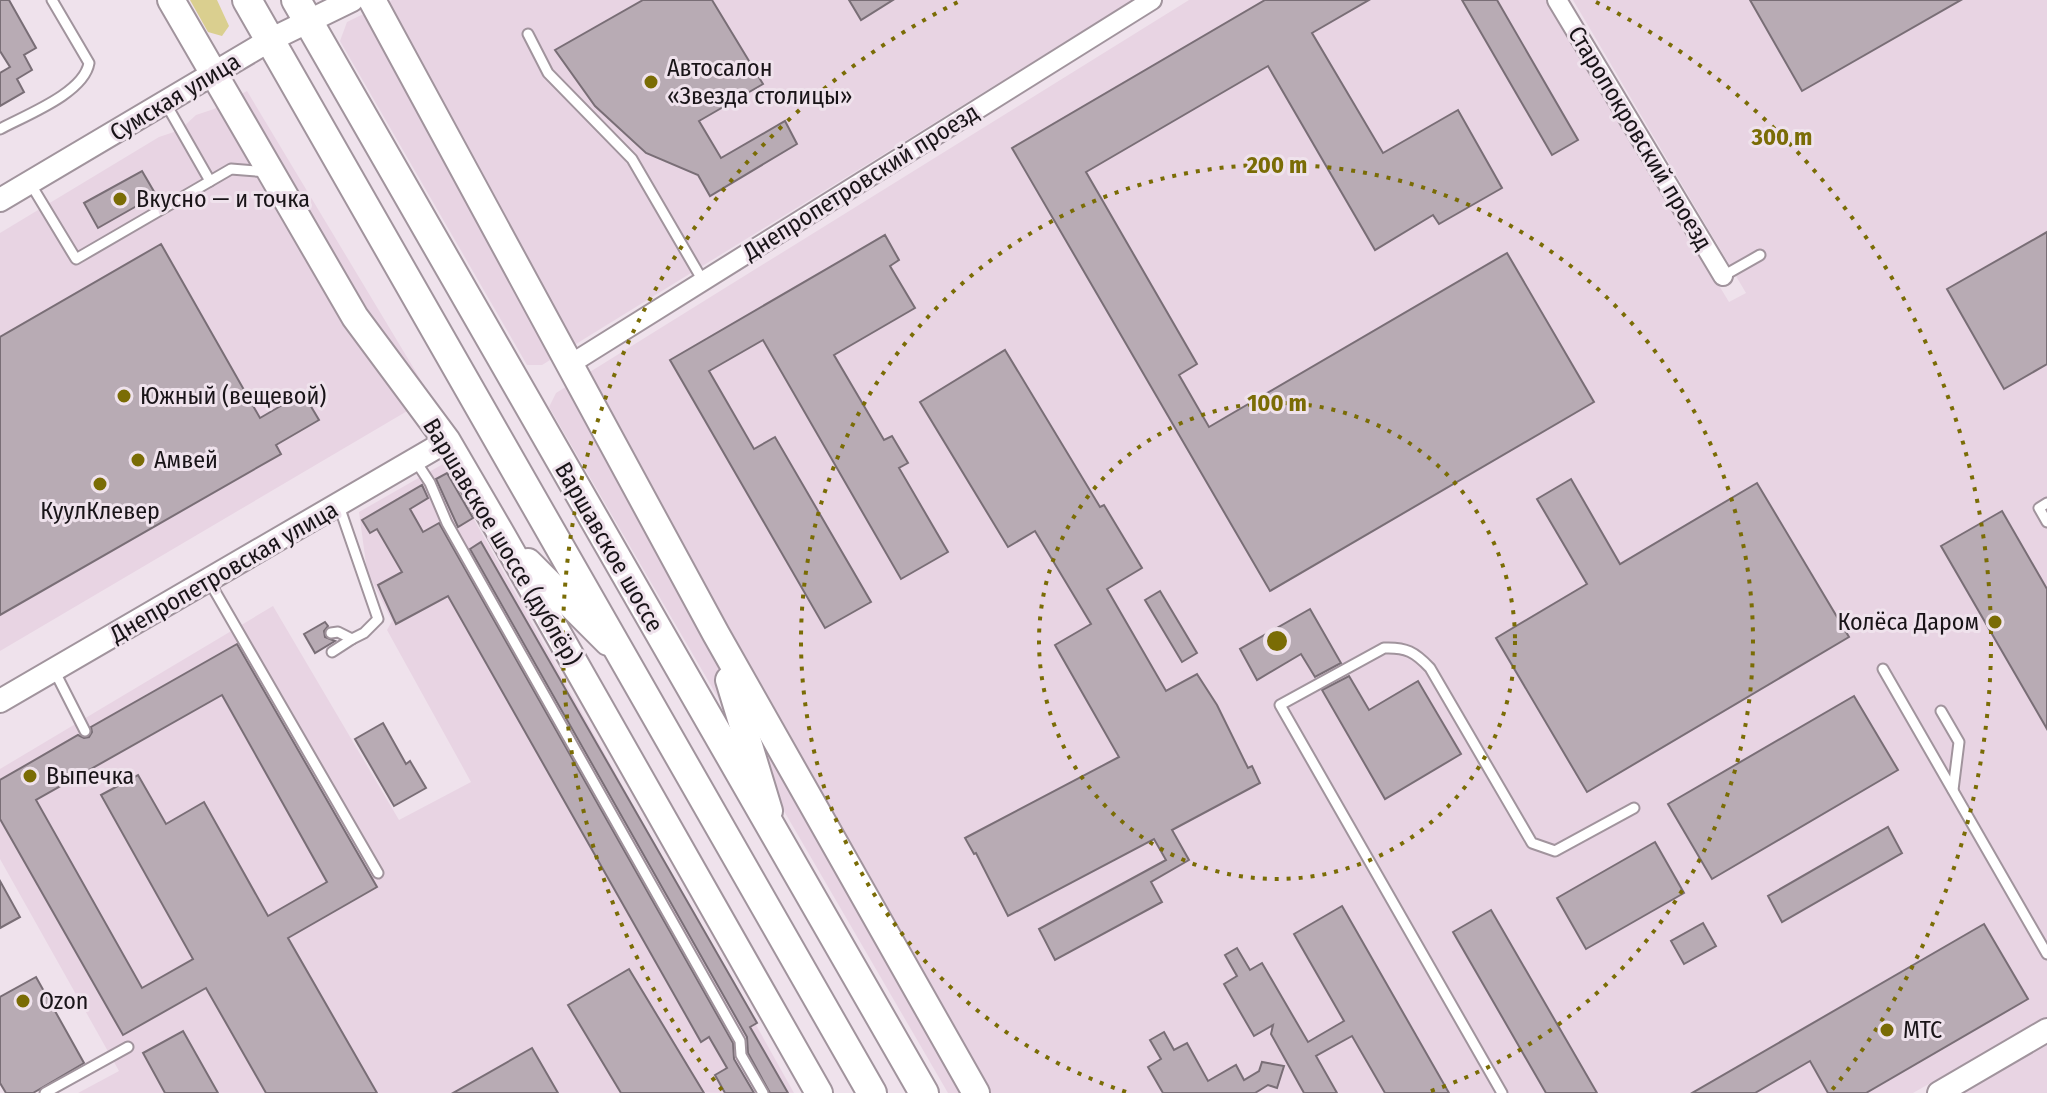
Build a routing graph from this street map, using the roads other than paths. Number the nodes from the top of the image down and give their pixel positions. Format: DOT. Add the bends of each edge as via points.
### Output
graph roads {
  1 [pos="52,0"];
  2 [pos="171,0"];
  3 [pos="247,0"];
  4 [pos="352,0"];
  5 [pos="372,0"];
  6 [pos="1152,0"];
  7 [pos="1557,0"];
  8 [pos="302,10"];
  9 [pos="528,34"];
  10 [pos="270,40"];
  11 [pos="213,74"];
  12 [pos="165,103"];
  13 [pos="0,129"];
  14 [pos="272,172"];
  15 [pos="210,181"];
  16 [pos="30,183"];
  17 [pos="0,199"];
  18 [pos="1760,255"];
  19 [pos="1723,276"];
  20 [pos="703,281"];
  21 [pos="569,365"];
  22 [pos="447,441"];
  23 [pos="415,460"];
  24 [pos="2047,503"];
  25 [pos="339,506"];
  26 [pos="2047,522"];
  27 [pos="503,537"];
  28 [pos="209,581"];
  29 [pos="331,633"];
  30 [pos="716,634"];
  31 [pos="352,639"];
  32 [pos="332,652"];
  33 [pos="623,657"];
  34 [pos="54,669"];
  35 [pos="1883,669"];
  36 [pos="0,701"];
  37 [pos="1941,711"];
  38 [pos="85,731"];
  39 [pos="1953,790"];
  40 [pos="1634,808"];
  41 [pos="779,842"];
  42 [pos="378,873"];
  43 [pos="2047,954"];
  44 [pos="2047,1030"];
  45 [pos="128,1047"];
  46 [pos="45,1093"];
  47 [pos="763,1093"];
  48 [pos="819,1093"];
  49 [pos="872,1093"];
  50 [pos="924,1093"];
  51 [pos="976,1093"];
  52 [pos="1502,1093"];
  53 [pos="1939,1093"];
  1 -- 13 [label="lane" via="89,63 87,74 77,87"];
  2 -- 11 [label="main road, Варшавское шоссе (дублёр)"];
  3 -- 10 [label="main road, Варшавское шоссе"];
  4 -- 8 [label="street, Сумская улица"];
  5 -- 21 [label="main road"];
  6 -- 20 [label="street, Днепропетровский проезд"];
  7 -- 19 [label="street, Старопокровский проезд"];
  8 -- 10 [label="street, Сумская улица"];
  8 -- 41 [label="main road, Варшавское шоссе"];
  9 -- 20 [label="lane" via="548,73 632,159"];
  10 -- 11 [label="street, Сумская улица"];
  10 -- 33 [label="main road, Варшавское шоссе"];
  11 -- 12 [label="street, Сумская улица"];
  11 -- 14 [label="main road, Варшавское шоссе (дублёр)"];
  12 -- 15 [label="lane"];
  12 -- 16 [label="street, Сумская улица"];
  14 -- 15 [label="lane" via="231,169"];
  14 -- 22 [label="main road, Варшавское шоссе (дублёр)" via="355,317"];
  15 -- 16 [label="lane" via="76,259"];
  16 -- 17 [label="street, Сумская улица"];
  18 -- 19 [label="lane"];
  20 -- 21 [label="street, Днепропетровский проезд"];
  21 -- 30 [label="main road"];
  22 -- 23 [label="street, Днепропетровская улица"];
  22 -- 27 [label="main road, Варшавское шоссе (дублёр)"];
  23 -- 25 [label="street, Днепропетровская улица"];
  23 -- 47 [label="lane" via="740,1041 741,1055"];
  24 -- 26 [label="lane" via="2039,508"];
  25 -- 28 [label="street, Днепропетровская улица"];
  25 -- 31 [label="lane" via="378,619"];
  27 -- 33 [label="main road"];
  27 -- 48 [label="main road, Варшавское шоссе (дублёр)"];
  28 -- 34 [label="street, Днепропетровская улица"];
  28 -- 42 [label="lane"];
  29 -- 31 [label="lane"];
  30 -- 41 [label="main road"];
  30 -- 51 [label="main road"];
  31 -- 32 [label="lane"];
  33 -- 49 [label="main road, Варшавское шоссе"];
  34 -- 36 [label="street, Днепропетровская улица"];
  34 -- 38 [label="lane"];
  35 -- 39 [label="lane"];
  37 -- 39 [label="lane" via="1959,742"];
  39 -- 43 [label="lane"];
  40 -- 52 [label="lane" via="1555,851 1532,843 1430,668 1404,647 1384,648 1280,705"];
  41 -- 50 [label="main road, Варшавское шоссе"];
  44 -- 53 [label="street"];
  45 -- 46 [label="lane"];
}
